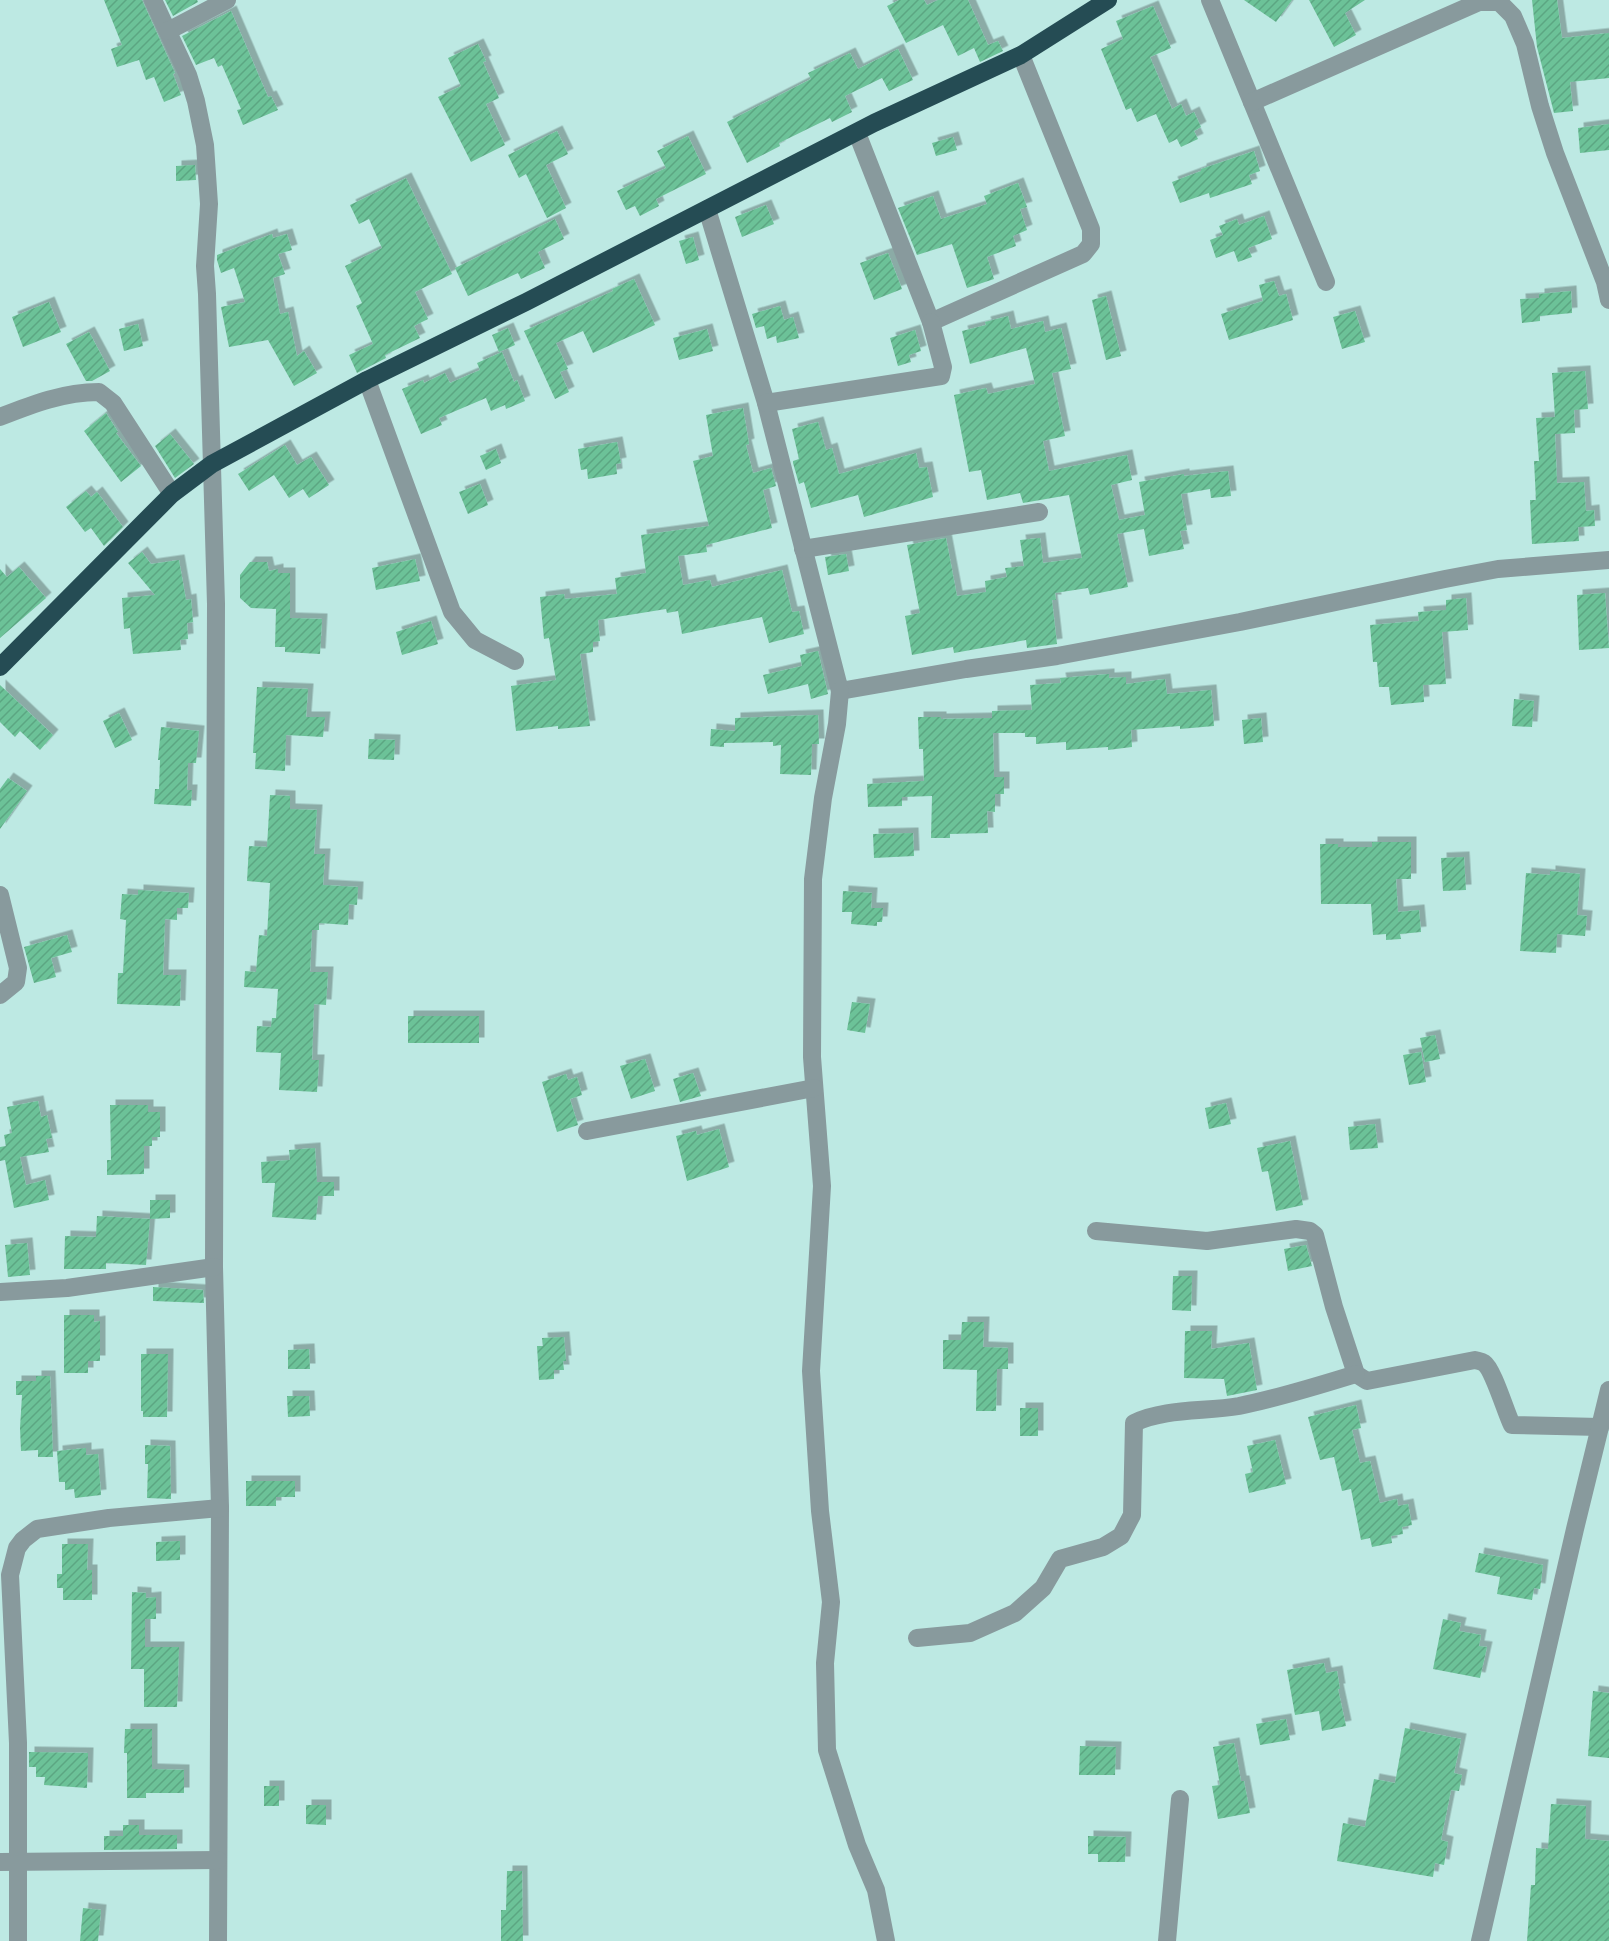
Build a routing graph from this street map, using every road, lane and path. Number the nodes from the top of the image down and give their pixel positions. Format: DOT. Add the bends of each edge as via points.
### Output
graph roads {
  1 [pos="153,0"];
  2 [pos="227,0"];
  3 [pos="1108,0"];
  4 [pos="1210,0"];
  5 [pos="168,31"];
  6 [pos="1021,56"];
  7 [pos="1252,102"];
  8 [pos="857,133"];
  9 [pos="707,209"];
  10 [pos="1326,282"];
  11 [pos="1609,300"];
  12 [pos="931,322"];
  13 [pos="367,380"];
  14 [pos="766,403"];
  15 [pos="0,417"];
  16 [pos="212,464"];
  17 [pos="172,494"];
  18 [pos="1039,512"];
  19 [pos="803,549"];
  20 [pos="1609,560"];
  21 [pos="515,661"];
  22 [pos="0,667"];
  23 [pos="840,691"];
  24 [pos="0,895"];
  25 [pos="0,995"];
  26 [pos="814,1088"];
  27 [pos="587,1131"];
  28 [pos="1096,1232"];
  29 [pos="214,1267"];
  30 [pos="0,1292"];
  31 [pos="1356,1374"];
  32 [pos="1609,1390"];
  33 [pos="1600,1427"];
  34 [pos="220,1508"];
  35 [pos="917,1638"];
  36 [pos="1180,1799"];
  37 [pos="218,1860"];
  38 [pos="0,1862"];
  39 [pos="19,1863"];
  40 [pos="18,1941"];
  41 [pos="218,1941"];
  42 [pos="886,1941"];
  43 [pos="1167,1941"];
  44 [pos="1480,1941"];
  1 -- 5 [label="street"];
  2 -- 5 [label="street"];
  3 -- 6 [label="highway"];
  4 -- 7 [label="street"];
  5 -- 16 [label="street" via="188,75 205,145 209,187 205,266"];
  6 -- 8 [label="highway"];
  6 -- 12 [label="street" via="1091,229 1091,244 1083,254"];
  7 -- 10 [label="street"];
  7 -- 11 [label="street" via="1479,2 1499,2 1513,16 1525,44 1555,153"];
  8 -- 9 [label="highway"];
  8 -- 12 [label="street"];
  9 -- 13 [label="highway"];
  9 -- 14 [label="street"];
  12 -- 14 [label="street" via="943,367 941,376"];
  13 -- 16 [label="highway"];
  13 -- 21 [label="street" via="452,612 475,640"];
  14 -- 19 [label="street"];
  15 -- 17 [label="street" via="44,400 99,392 113,403"];
  16 -- 17 [label="highway"];
  16 -- 29 [label="street" via="216,604"];
  17 -- 22 [label="highway"];
  18 -- 19 [label="street"];
  19 -- 23 [label="street"];
  20 -- 23 [label="street" via="1477,573 1057,656"];
  23 -- 26 [label="street" via="813,879"];
  24 -- 25 [label="street" via="18,968 16,982"];
  26 -- 27 [label="street"];
  26 -- 42 [label="street" via="822,1186 811,1371 820,1511 831,1602 825,1663 827,1750 857,1845 876,1890"];
  28 -- 31 [label="street" via="1207,1241 1296,1228 1316,1234"];
  29 -- 30 [label="street" via="67,1288"];
  29 -- 34 [label="street"];
  31 -- 33 [label="street" via="1367,1382 1475,1360 1485,1364 1492,1374 1512,1425"];
  31 -- 35 [label="street" via="1277,1398 1148,1416 1134,1423 1132,1515 1121,1536 1103,1547 1060,1559 1043,1588 1016,1612 970,1633"];
  32 -- 33 [label="street"];
  33 -- 44 [label="street"];
  34 -- 37 [label="street"];
  34 -- 39 [label="street" via="37,1529 17,1548 10,1575"];
  36 -- 43 [label="street"];
  37 -- 39 [label="street"];
  37 -- 41 [label="street"];
  38 -- 39 [label="street"];
  39 -- 40 [label="street"];
}
